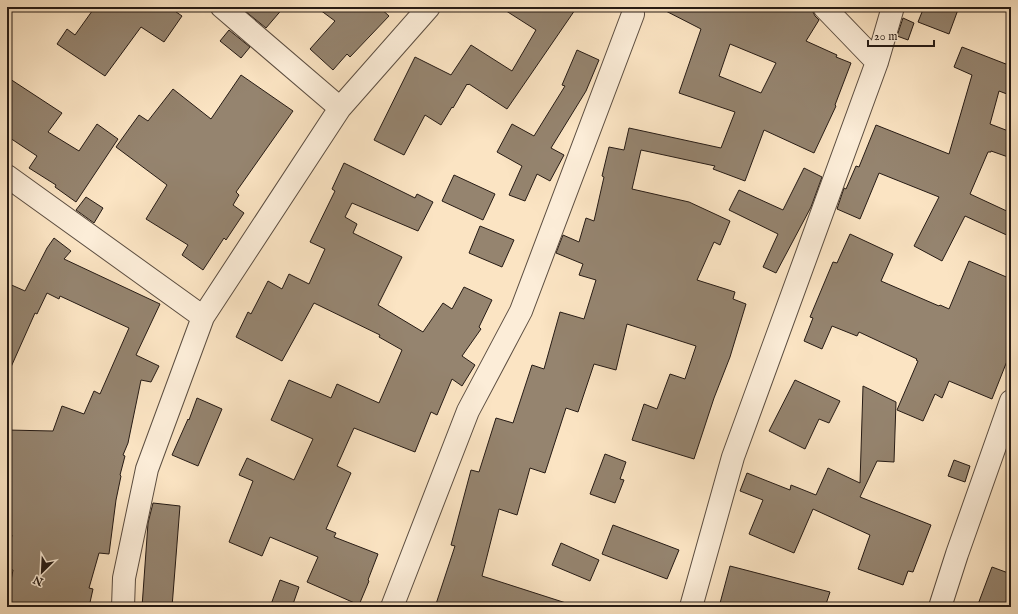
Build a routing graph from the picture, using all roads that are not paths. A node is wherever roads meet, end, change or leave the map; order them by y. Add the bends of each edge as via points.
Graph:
1 (222, 7) edge
2 (429, 7) edge
3 (824, 7) edge
4 (893, 7) edge
5 (633, 14) dead end
6 (877, 62) junction
7 (340, 108) junction
8 (7, 176) edge
9 (203, 317) junction
10 (1011, 401) edge
11 (123, 607) edge
12 (392, 607) edge
13 (691, 607) edge
14 (940, 607) edge

1 - 7 street
2 - 7 street
3 - 6 street
4 - 6 street
5 - 12 street via 521,311 468,411
6 - 13 street via 733,457
7 - 9 street
8 - 9 street
9 - 11 street via 147,469 124,578
10 - 14 street

